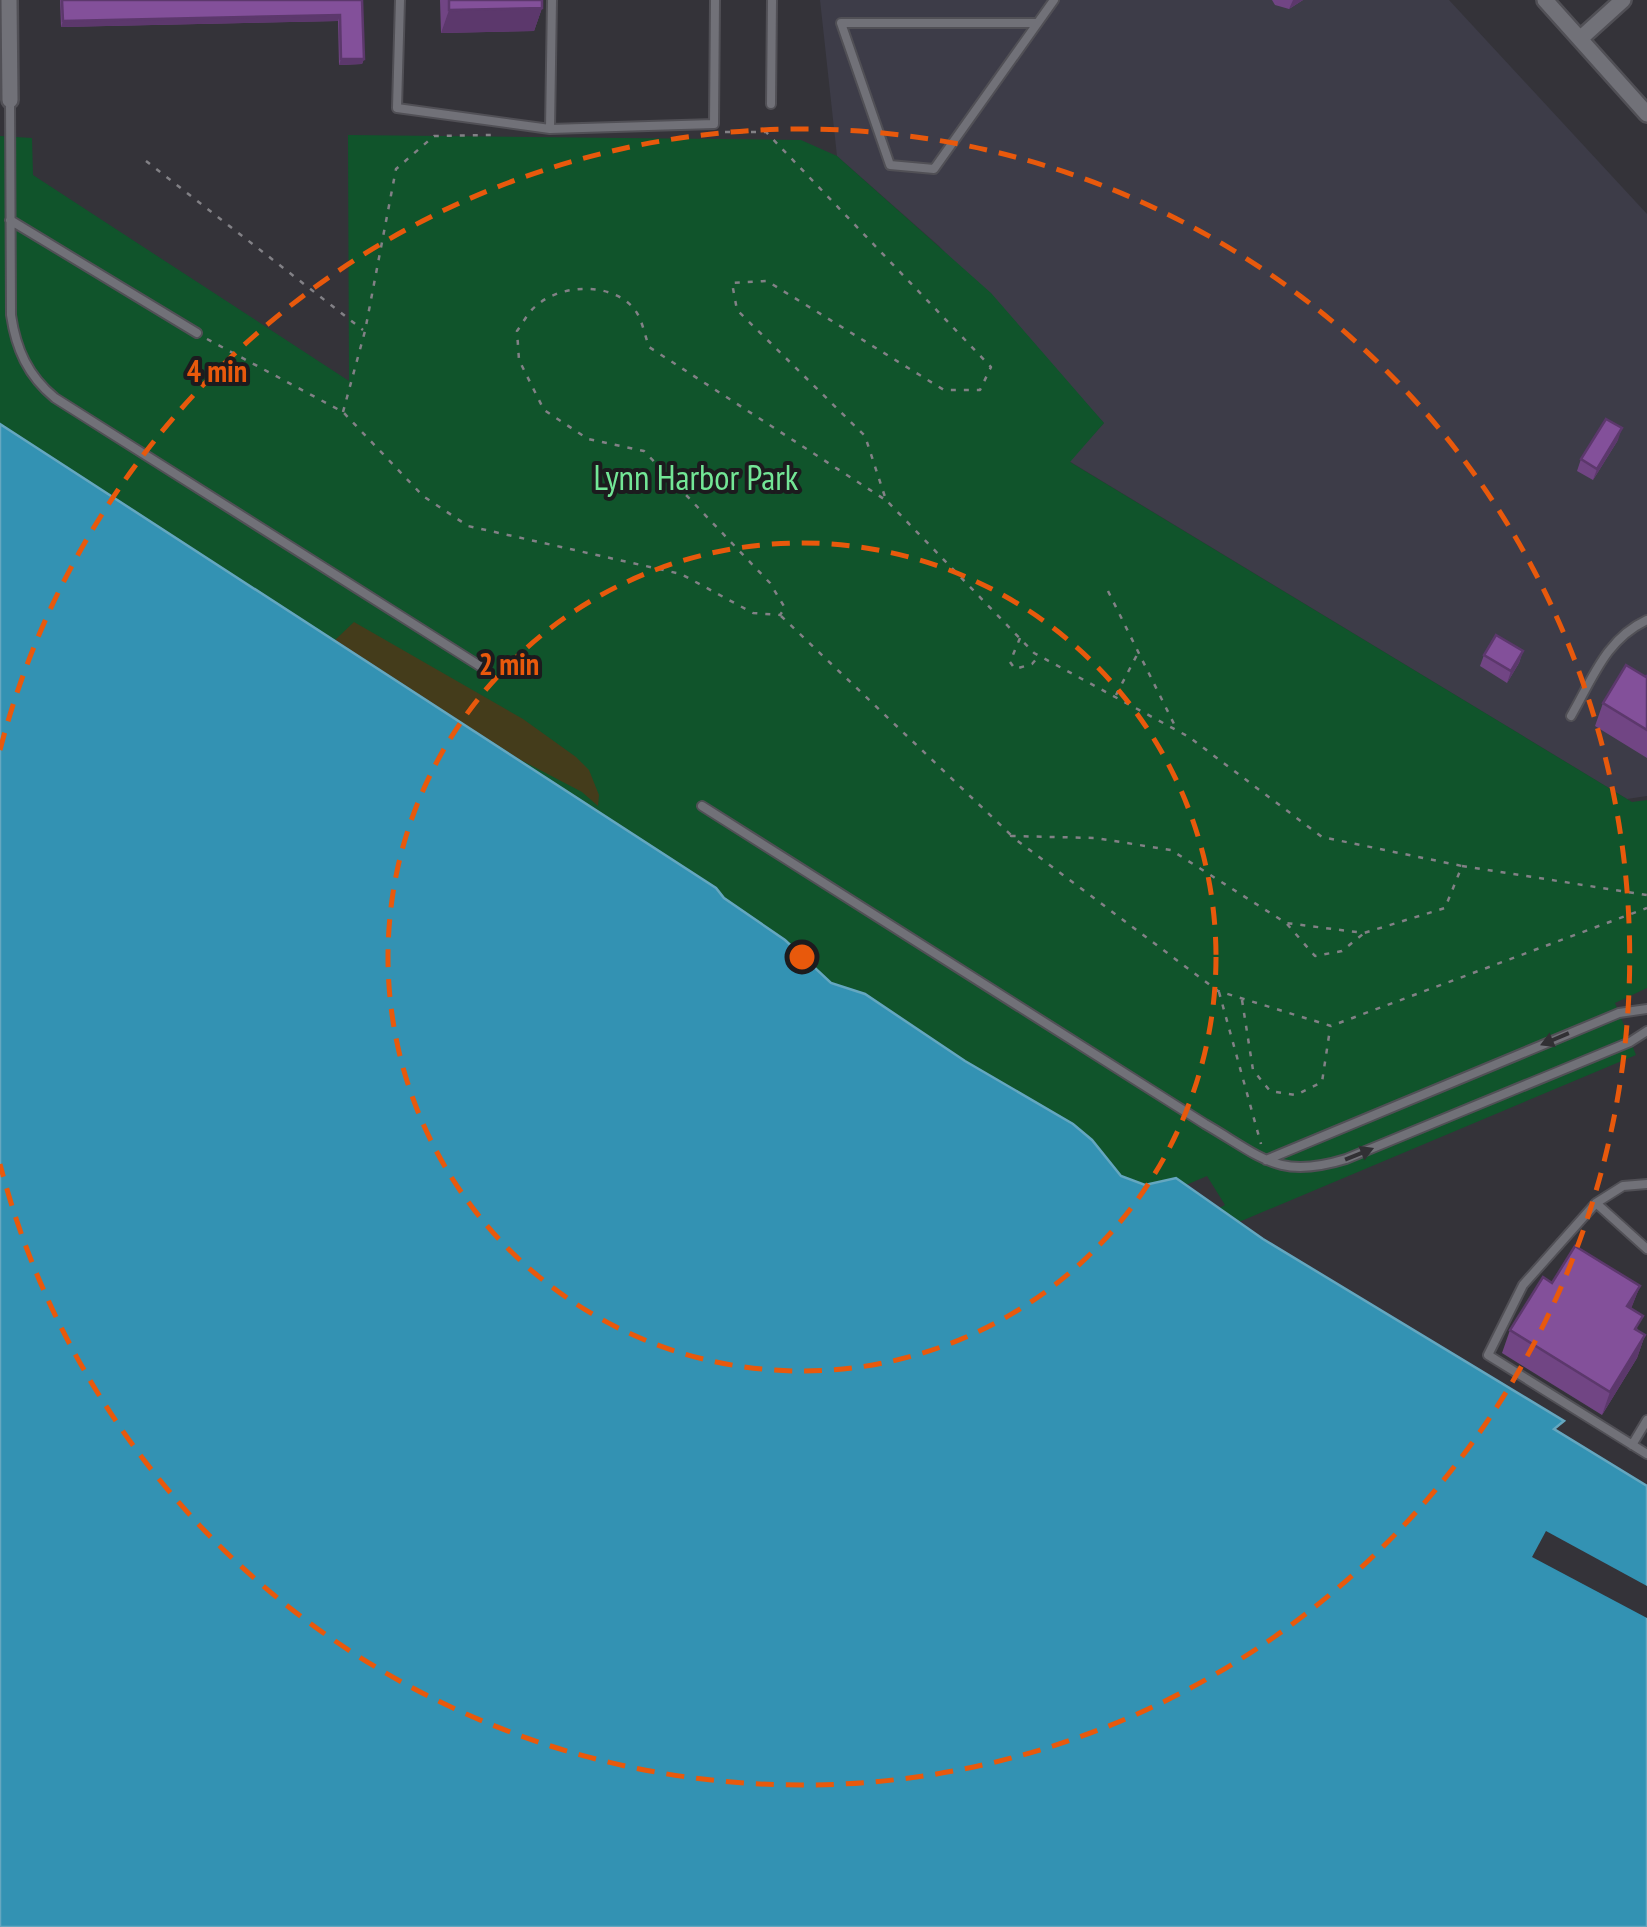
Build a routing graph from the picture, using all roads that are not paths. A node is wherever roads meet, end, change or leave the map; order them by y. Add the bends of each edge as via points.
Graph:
1 (9, 0) edge
2 (400, 0) edge
3 (552, 0) edge
4 (715, 0) edge
5 (772, 0) edge
6 (1054, 0) edge
7 (1545, 0) edge
8 (1624, 0) edge
9 (1038, 24) junction
10 (1581, 38) junction
11 (10, 100) joint
12 (771, 104) dead end
13 (1647, 114) edge
14 (550, 129) junction
15 (10, 220) junction
16 (197, 334) road end
17 (1647, 620) edge
18 (484, 668) dead end
19 (1571, 716) dead end
20 (702, 806) dead end
21 (1647, 1009) edge
22 (1647, 1031) edge
23 (1266, 1160) junction
24 (1647, 1184) edge
25 (1596, 1203) junction
26 (1647, 1249) edge
27 (1647, 1420) edge
28 (1632, 1445) junction
29 (1647, 1454) edge

1 - 11 street
2 - 14 lane via 397,108
3 - 14 lane
4 - 14 lane via 714,124
5 - 12 lane
6 - 9 lane
7 - 10 street
8 - 10 street
9 - 9 lane via 934,169 890,165 841,23
10 - 13 street
11 - 15 lane
15 - 16 lane
15 - 18 lane via 14,332 40,384
17 - 19 lane via 1615,640
20 - 23 lane
21 -> 23 lane via 1619,1013
23 -> 22 lane via 1294,1168 1346,1159
24 - 25 lane via 1623,1186
25 - 26 lane
25 - 28 lane via 1523,1284 1488,1355
27 - 28 lane
28 - 29 lane

